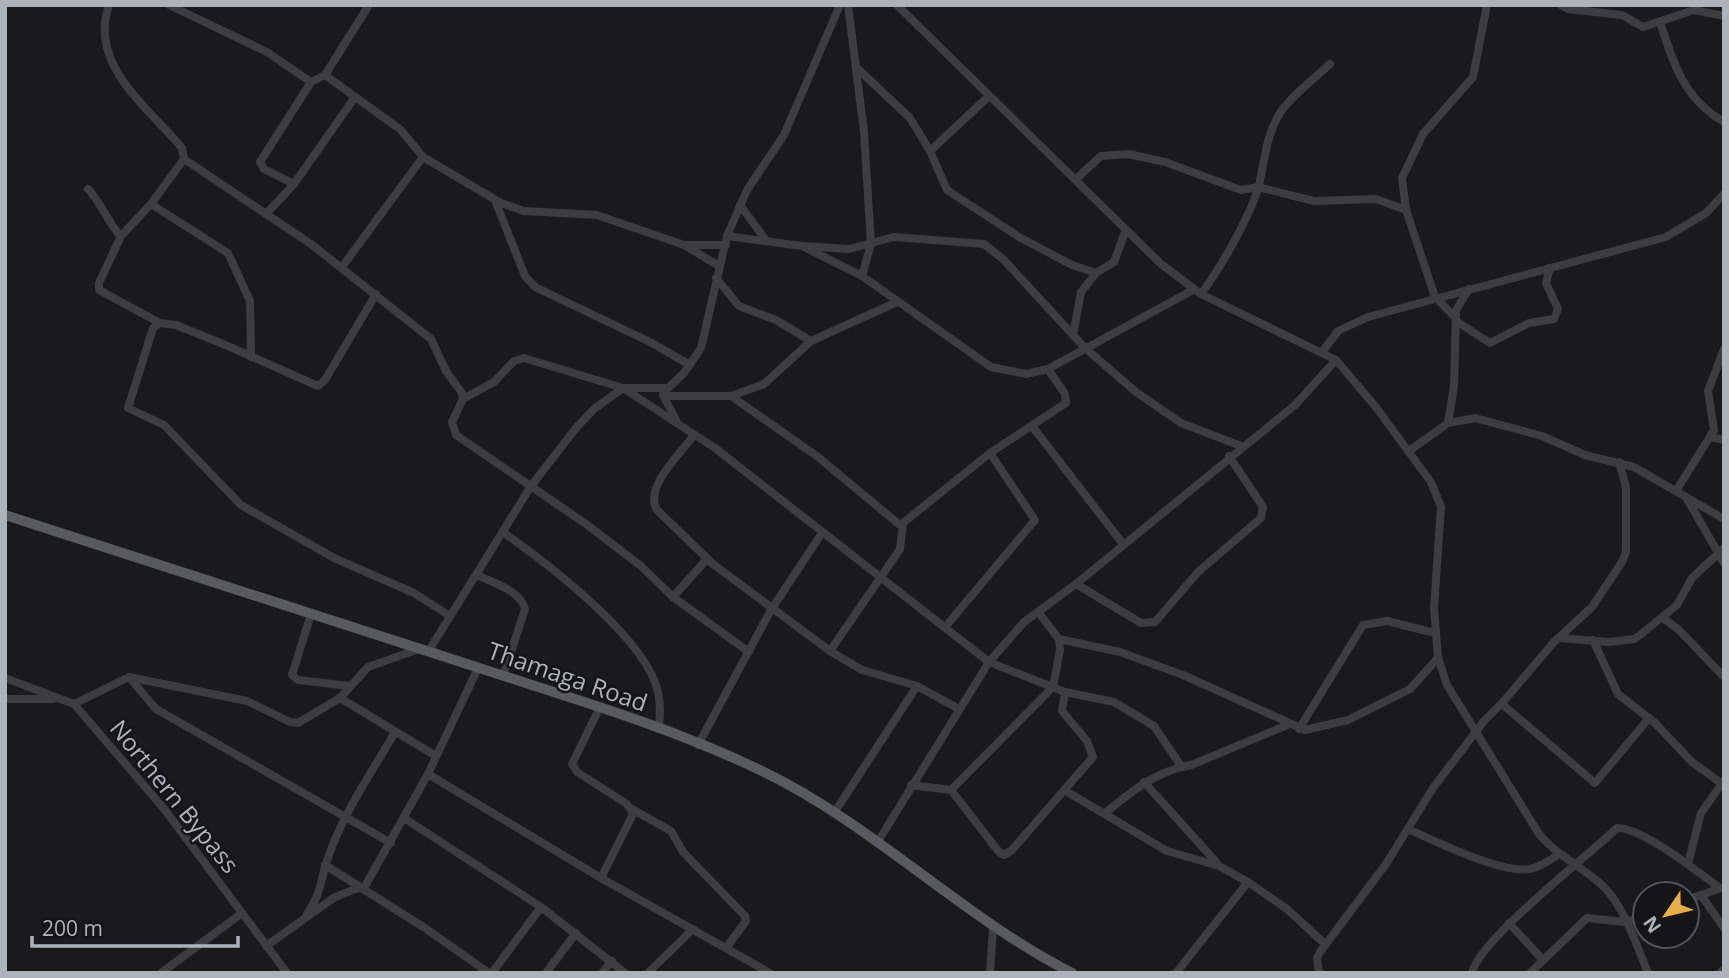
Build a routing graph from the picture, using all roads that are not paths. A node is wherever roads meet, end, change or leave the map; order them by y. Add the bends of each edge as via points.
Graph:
1 (109, 5) edge
2 (169, 5) edge
3 (369, 5) edge
4 (840, 5) edge
5 (848, 5) edge
6 (897, 5) edge
7 (1487, 5) edge
8 (1561, 5) edge
9 (1724, 16) edge
10 (1660, 22) junction
11 (1330, 64) dead end
12 (858, 69) junction
13 (324, 75) junction
14 (311, 82) junction
15 (989, 96) junction
16 (355, 97) junction
17 (1724, 122) edge
18 (930, 151) junction
19 (423, 157) junction
20 (184, 159) junction
21 (1076, 179) junction
22 (293, 184) junction
23 (1258, 187) junction
24 (88, 189) dead end
25 (1724, 194) edge
26 (495, 200) junction
27 (151, 204) junction
28 (740, 205) junction
29 (1406, 210) junction
30 (267, 214) junction
31 (1125, 232) junction
32 (121, 236) junction
33 (765, 239) junction
34 (726, 240) junction
35 (870, 244) junction
36 (684, 245) junction
37 (802, 246) junction
38 (719, 266) junction
39 (342, 267) junction
40 (1550, 268) junction
41 (1096, 273) junction
42 (862, 276) junction
43 (716, 278) junction
44 (1469, 289) junction
45 (1197, 292) junction
46 (376, 294) junction
47 (1435, 297) junction
48 (895, 303) junction
49 (1456, 319) junction
50 (160, 323) junction
51 (1073, 335) junction
52 (811, 341) junction
53 (1085, 348) junction
54 (1724, 349) edge
55 (1322, 352) junction
56 (251, 356) junction
57 (1336, 360) junction
58 (690, 365) junction
59 (1048, 369) junction
60 (623, 388) junction
61 (662, 393) junction
62 (731, 396) junction
63 (463, 399) junction
64 (678, 423) junction
65 (1448, 423) junction
66 (1032, 425) junction
67 (694, 435) junction
68 (1711, 437) junction
69 (1724, 440) edge
70 (1241, 446) junction
71 (1409, 451) junction
72 (990, 453) junction
73 (1229, 456) junction
74 (1619, 462) junction
75 (531, 486) junction
76 (1676, 491) junction
77 (1686, 497) junction
78 (5, 515) edge
79 (1724, 519) edge
80 (901, 526) junction
81 (503, 532) junction
82 (822, 533) junction
83 (1123, 544) junction
84 (1724, 548) edge
85 (1717, 555) junction
86 (707, 559) junction
87 (1724, 564) edge
88 (477, 575) junction
89 (880, 576) junction
90 (1076, 584) junction
91 (673, 597) junction
92 (771, 610) junction
93 (1038, 612) junction
94 (312, 614) junction
95 (450, 616) junction
96 (1663, 618) junction
97 (946, 626) junction
98 (1435, 633) junction
99 (1559, 638) junction
100 (1059, 639) junction
101 (1593, 640) junction
102 (424, 650) junction
103 (830, 651) junction
104 (749, 652) junction
105 (1438, 658) junction
106 (989, 662) junction
107 (478, 668) junction
108 (503, 676) junction
109 (130, 677) junction
110 (1724, 677) edge
111 (5, 678) edge
112 (349, 686) junction
113 (917, 686) junction
114 (1053, 687) junction
115 (1065, 692) junction
116 (340, 698) junction
117 (5, 699) edge
118 (59, 699) junction
119 (74, 704) junction
120 (1502, 704) junction
121 (600, 707) junction
122 (959, 709) junction
123 (1649, 718) junction
124 (1290, 724) junction
125 (659, 729) junction
126 (1299, 729) junction
127 (1475, 733) junction
128 (394, 734) junction
129 (698, 744) junction
130 (436, 756) junction
131 (1181, 766) junction
132 (428, 774) junction
133 (1144, 782) junction
134 (1723, 783) edge
135 (911, 785) junction
136 (951, 790) junction
137 (1064, 790) junction
138 (632, 809) junction
139 (834, 813) junction
140 (1105, 813) junction
141 (404, 818) junction
142 (347, 819) junction
143 (1410, 830) junction
144 (391, 843) junction
145 (877, 843) junction
146 (1559, 854) junction
147 (1688, 864) junction
148 (325, 865) junction
149 (1219, 866) junction
150 (1577, 866) junction
151 (601, 878) junction
152 (1248, 882) junction
153 (362, 888) junction
154 (1722, 888) edge
155 (1702, 895) joint
156 (541, 907) junction
157 (242, 913) junction
158 (307, 914) junction
159 (1631, 920) edge
160 (1625, 922) junction
161 (1509, 923) junction
162 (1724, 928) edge
163 (693, 929) junction
164 (993, 929) junction
165 (576, 933) junction
166 (1325, 944) junction
167 (266, 946) junction
168 (726, 948) junction
169 (1542, 958) junction
170 (612, 961) junction
171 (1054, 969) edge
172 (1724, 969) edge
173 (1474, 972) edge
174 (162, 973) edge
175 (286, 973) edge
176 (491, 973) edge
177 (545, 973) edge
178 (602, 973) edge
179 (625, 973) edge
180 (648, 973) edge
181 (769, 973) edge
182 (990, 973) edge
183 (1072, 973) edge
184 (1176, 973) edge
185 (1319, 973) edge
186 (1530, 973) edge
187 (1648, 973) edge
188 (1720, 973) edge

1 - 20 street via 102,23 115,70 182,148
2 - 14 street via 267,52
3 - 13 street
4 - 28 street via 785,135
5 - 12 street
6 - 15 street
7 - 29 street via 1473,76 1423,134 1404,170
8 - 10 street via 1622,15 1643,27
9 - 10 street via 1694,10
10 - 17 street via 1684,86 1706,111
11 - 23 street via 1281,112 1268,136
12 - 18 street via 910,118
12 - 35 street
13 - 14 street
13 - 16 street
14 - 22 street via 260,162 264,169
15 - 18 street
15 - 21 street
16 - 19 street via 401,130
16 - 22 street
18 - 41 street via 947,190 1019,237
19 - 26 street
19 - 39 street
20 - 27 street
20 - 30 street
21 - 23 street via 1101,156 1128,154 1241,190
21 - 31 street
22 - 30 street
23 - 29 street via 1314,201 1376,199
23 - 45 street via 1223,263
24 - 32 street
25 - 40 street via 1679,232
26 - 36 street via 524,211 597,215
26 - 58 street via 525,276 535,287
27 - 32 street
27 - 56 street via 228,253 250,301
28 - 33 street
28 - 34 street
29 - 47 street
30 - 39 street
31 - 41 street via 1114,262
31 - 45 street
32 - 50 street via 99,290
33 - 34 street
33 - 37 street
34 - 36 street
34 - 38 street
35 - 37 street via 849,249
35 - 42 street
35 - 51 street via 894,237 984,244
36 - 38 street
37 - 42 street
38 - 43 street
39 - 46 street
40 - 44 street
40 - 49 street via 1546,283 1558,309 1554,319 1529,323 1490,343
41 - 51 street via 1078,299
42 - 48 street
43 - 52 street via 739,306 776,320
43 - 58 street via 701,348
44 - 47 street
44 - 49 street via 1458,304
45 - 53 street
45 - 55 street
46 - 56 street via 326,380 318,386
46 - 63 street via 431,339
47 - 49 street
47 - 55 street via 1351,323 1334,335
48 - 52 street
48 - 59 street via 991,368 1026,374
49 - 65 street
50 - 56 street via 176,325
50 - 95 street via 153,328 128,408 164,425 241,505
51 - 53 street
52 - 62 street via 764,384
53 - 59 street
53 - 70 street via 1181,423
54 - 68 street via 1708,391 1714,424
55 - 57 street
57 - 70 street via 1299,401
57 - 71 street
58 - 61 street
59 - 66 street via 1066,403
60 - 61 street
60 - 63 street via 524,358
60 - 64 street
60 - 75 street via 576,428
61 - 62 street
61 - 64 street
62 - 80 street via 818,457
63 - 75 street via 452,422 456,435
64 - 67 street
65 - 71 street
65 - 74 street via 1475,418 1542,436 1584,455
66 - 72 street
66 - 83 street
67 - 82 street
67 - 86 street via 653,498 657,510
68 - 69 street
68 - 76 street
70 - 73 street
71 - 98 street via 1436,490 1441,507
72 - 80 street
72 - 97 street via 1035,520
73 - 83 street
73 - 90 street via 1263,508 1261,518 1198,572 1155,622 1142,623
74 - 76 street
74 - 99 street via 1626,487 1625,558 1592,607
75 - 81 street
75 - 91 street via 641,566
76 - 77 street
77 - 79 street
77 - 85 street
78 - 94 main road, Thamaga Road
80 - 89 street via 903,544
81 - 88 street
81 - 125 street via 576,587 635,650 658,689
82 - 89 street
82 - 92 street
83 - 90 street
84 - 85 street
85 - 87 street
85 - 96 street via 1692,578 1681,600
86 - 91 street
86 - 92 street
88 - 95 street
88 - 108 street via 515,594 524,604
89 - 97 street
89 - 103 street
90 - 93 street
91 - 104 street
92 - 103 street
92 - 104 street
93 - 100 street
93 - 106 street
94 - 102 main road, Thamaga Road
94 - 112 street via 292,675 298,680
95 - 102 street
96 - 101 street via 1635,639
96 - 110 street
97 - 106 street
98 - 105 street
98 - 126 street via 1387,621 1363,625
99 - 101 street
99 - 120 street
100 - 114 street
100 - 124 street via 1120,652 1183,675
101 - 123 street via 1614,690
102 - 107 main road, Thamaga Road
102 - 112 street via 368,667
103 - 113 street via 862,670
104 - 129 street
105 - 126 street via 1414,686 1380,705 1329,727
105 - 127 street via 1447,685
106 - 114 street
106 - 122 street
107 - 108 main road, Thamaga Road
107 - 130 street
108 - 121 main road, Thamaga Road
109 - 116 street via 247,701 290,722 306,720
109 - 119 street
109 - 142 street via 156,709
111 - 118 street
112 - 116 street
113 - 122 street
113 - 139 street
114 - 115 street
114 - 136 street
115 - 131 street via 1110,701 1150,723
115 - 137 street via 1062,711 1093,755
116 - 128 street
117 - 118 street
118 - 119 street
119 - 157 street, Northern Bypass via 151,793
120 - 123 street via 1595,783
120 - 127 street
121 - 125 main road, Thamaga Road
121 - 138 street via 572,764
122 - 135 street
123 - 134 street via 1692,762
124 - 126 street
124 - 131 street
125 - 129 main road, Thamaga Road
127 - 143 street via 1433,788
127 - 146 street via 1532,824
128 - 130 street
128 - 142 street
129 - 139 main road, Thamaga Road via 761,771
130 - 132 street
131 - 133 street
132 - 141 street
132 - 151 street
133 - 140 street
133 - 149 street
134 - 147 street via 1701,813
135 - 136 street
135 - 145 street
136 - 137 street via 1004,855
137 - 140 street
138 - 151 street via 632,818
138 - 168 street via 671,831 683,852 745,916
139 - 145 main road, Thamaga Road
140 - 149 street via 1167,851
141 - 144 street
141 - 156 street
142 - 144 street
142 - 148 street
143 - 146 street via 1456,851 1519,870 1539,866
143 - 166 street
144 - 153 street
145 - 164 main road, Thamaga Road
146 - 150 street
147 - 150 street via 1621,828
147 - 154 street
148 - 153 street
148 - 158 street via 321,893
149 - 152 street
150 - 160 street via 1611,895
150 - 161 street
151 - 163 street
152 - 166 street
152 - 184 street
153 - 158 street
153 - 176 street
154 - 155 street
155 - 162 street
156 - 165 street
156 - 176 street
157 - 167 street, Northern Bypass
157 - 174 street
158 - 167 street
159 - 160 street
160 - 169 street via 1587,918
160 - 187 street
161 - 169 street
161 - 173 street
163 - 168 street
163 - 180 street
164 - 171 main road, Thamaga Road
164 - 182 street
165 - 170 street
165 - 177 street
166 - 185 street via 1317,958
167 - 175 street, Northern Bypass
168 - 181 street
169 - 186 street
170 - 178 street
170 - 179 street
171 - 183 main road, Thamaga Road
172 - 188 street

